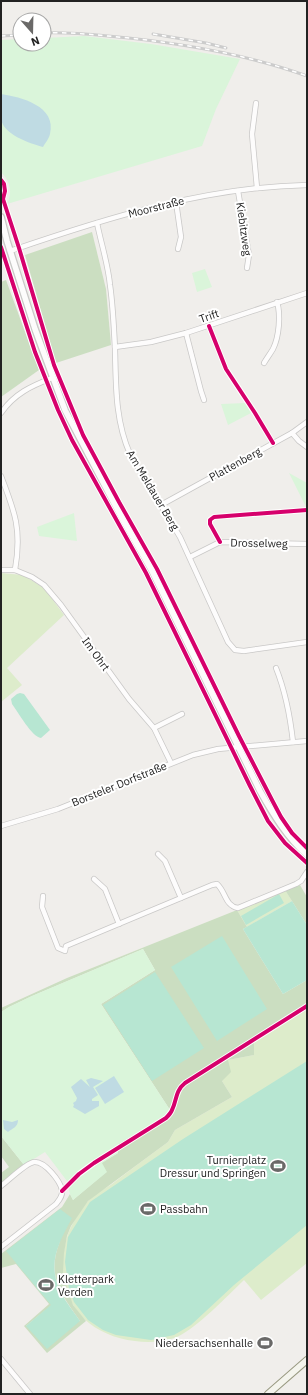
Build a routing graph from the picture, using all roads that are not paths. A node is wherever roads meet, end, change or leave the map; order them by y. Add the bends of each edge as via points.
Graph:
1 (256, 103) dead end
2 (307, 185) edge
3 (257, 188) junction
4 (238, 191) junction
5 (176, 202) junction
6 (1, 217) edge
7 (97, 223) junction
8 (1, 228) edge
9 (7, 240) junction
10 (178, 249) dead end
11 (10, 251) junction
12 (247, 268) dead end
13 (307, 293) edge
14 (277, 302) junction
15 (186, 333) junction
16 (115, 347) junction
17 (264, 363) dead end
18 (52, 378) junction
19 (204, 400) dead end
20 (1, 413) edge
21 (307, 422) edge
22 (292, 433) junction
23 (307, 447) edge
24 (1, 476) edge
25 (161, 505) junction
26 (307, 544) edge
27 (190, 557) junction
28 (1, 570) edge
29 (14, 570) junction
30 (307, 642) edge
31 (276, 668) dead end
32 (182, 714) dead end
33 (154, 728) junction
34 (307, 740) edge
35 (293, 742) junction
36 (239, 748) junction
37 (172, 763) junction
38 (1, 826) edge
39 (158, 854) dead end
40 (307, 855) edge
41 (307, 872) edge
42 (94, 879) dead end
43 (43, 896) dead end
44 (181, 898) junction
45 (119, 924) junction
46 (1, 1186) edge
47 (1, 1247) edge
48 (1, 1358) edge
49 (307, 1360) edge
50 (30, 1394) edge
51 (268, 1394) edge

1 - 3 street via 252,134
2 - 3 street, Moorstraße
3 - 4 street, Moorstraße
4 - 5 street, Moorstraße
4 - 12 street, Kiebitzweg via 249,255
5 - 7 street, Moorstraße
5 - 10 street via 181,237
6 - 9 street
7 - 11 street, Moorstraße
7 - 16 street, Am Meldauer Berg via 110,284
8 - 9 street
9 - 11 street
11 - 18 street
13 - 14 street, Trift
14 - 15 street, Trift
14 - 17 street via 280,316 274,348
15 - 16 street, Trift via 151,342
15 - 19 street
16 - 25 street, Am Meldauer Berg via 116,399 125,442
18 - 20 street via 18,394
18 - 36 street via 73,427 152,571
21 - 22 street, Plattenberg
22 - 23 street
22 - 25 street, Plattenberg
24 - 29 street via 18,530
25 - 27 street, Am Meldauer Berg
26 - 27 street, Drosselweg via 220,542
27 - 30 street, Am Meldauer Berg via 228,642 235,650
28 - 29 street, Im Ohrt
29 - 33 street, Im Ohrt via 44,585 129,700
31 - 35 street via 288,702
32 - 33 street
33 - 37 street, Im Ohrt
34 - 35 street, Borsteler Dorfstraße
35 - 36 street, Borsteler Dorfstraße
36 - 37 street, Borsteler Dorfstraße via 205,752
36 - 40 street via 276,819
37 - 38 street, Borsteler Dorfstraße via 58,808
39 - 44 street via 165,862
41 - 44 street via 296,884 238,908 228,903 217,884
42 - 45 street via 105,889
43 - 45 street via 42,907 58,948 65,951 66,946
44 - 45 street
46 - 47 street via 28,1165 38,1162 50,1170 62,1191 61,1198 56,1204
48 - 50 street
49 - 51 main road

